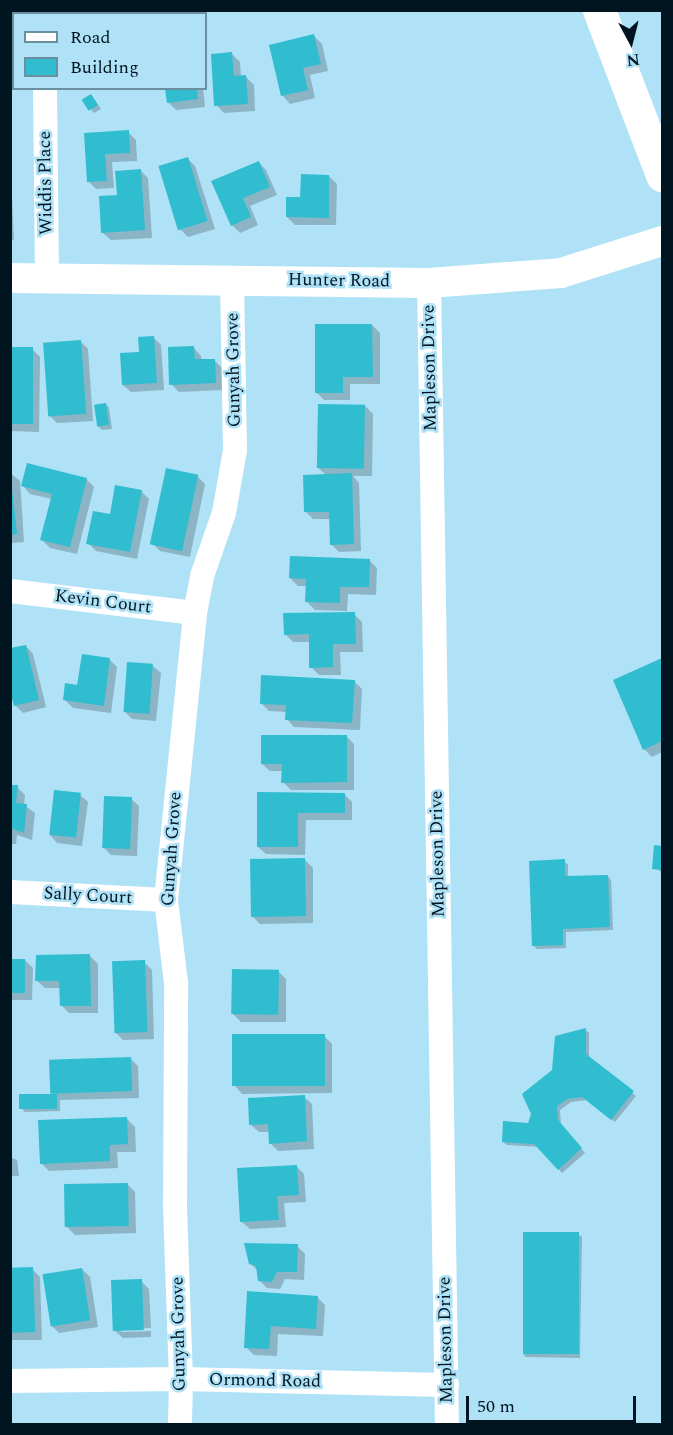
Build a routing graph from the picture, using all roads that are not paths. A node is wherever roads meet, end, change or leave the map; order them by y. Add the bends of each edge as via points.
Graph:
1 (599, 10) edge
2 (45, 90) edge
3 (663, 175) edge
4 (663, 241) edge
5 (10, 278) edge
6 (47, 278) junction
7 (232, 279) junction
8 (429, 283) junction
9 (10, 591) edge
10 (195, 613) junction
11 (10, 892) edge
12 (166, 900) junction
13 (182, 1379) junction
14 (10, 1381) edge
15 (447, 1385) junction
16 (180, 1425) edge
17 (447, 1425) edge

1 - 3 main road
2 - 6 street, Widdis Place
4 - 8 street, Hunter Road via 561,273
5 - 6 street, Hunter Road
6 - 7 street, Hunter Road
7 - 8 street, Hunter Road
7 - 10 street, Gunyah Grove via 235,450 224,513 202,576
8 - 15 street, Mapleson Drive
9 - 10 street, Kevin Court
10 - 12 street, Gunyah Grove
11 - 12 street, Sally Court
12 - 13 street, Gunyah Grove via 176,983 175,1208
13 - 14 street, Ormond Road
13 - 15 street, Ormond Road
13 - 16 street, Gunyah Grove
15 - 17 street, Mapleson Drive

